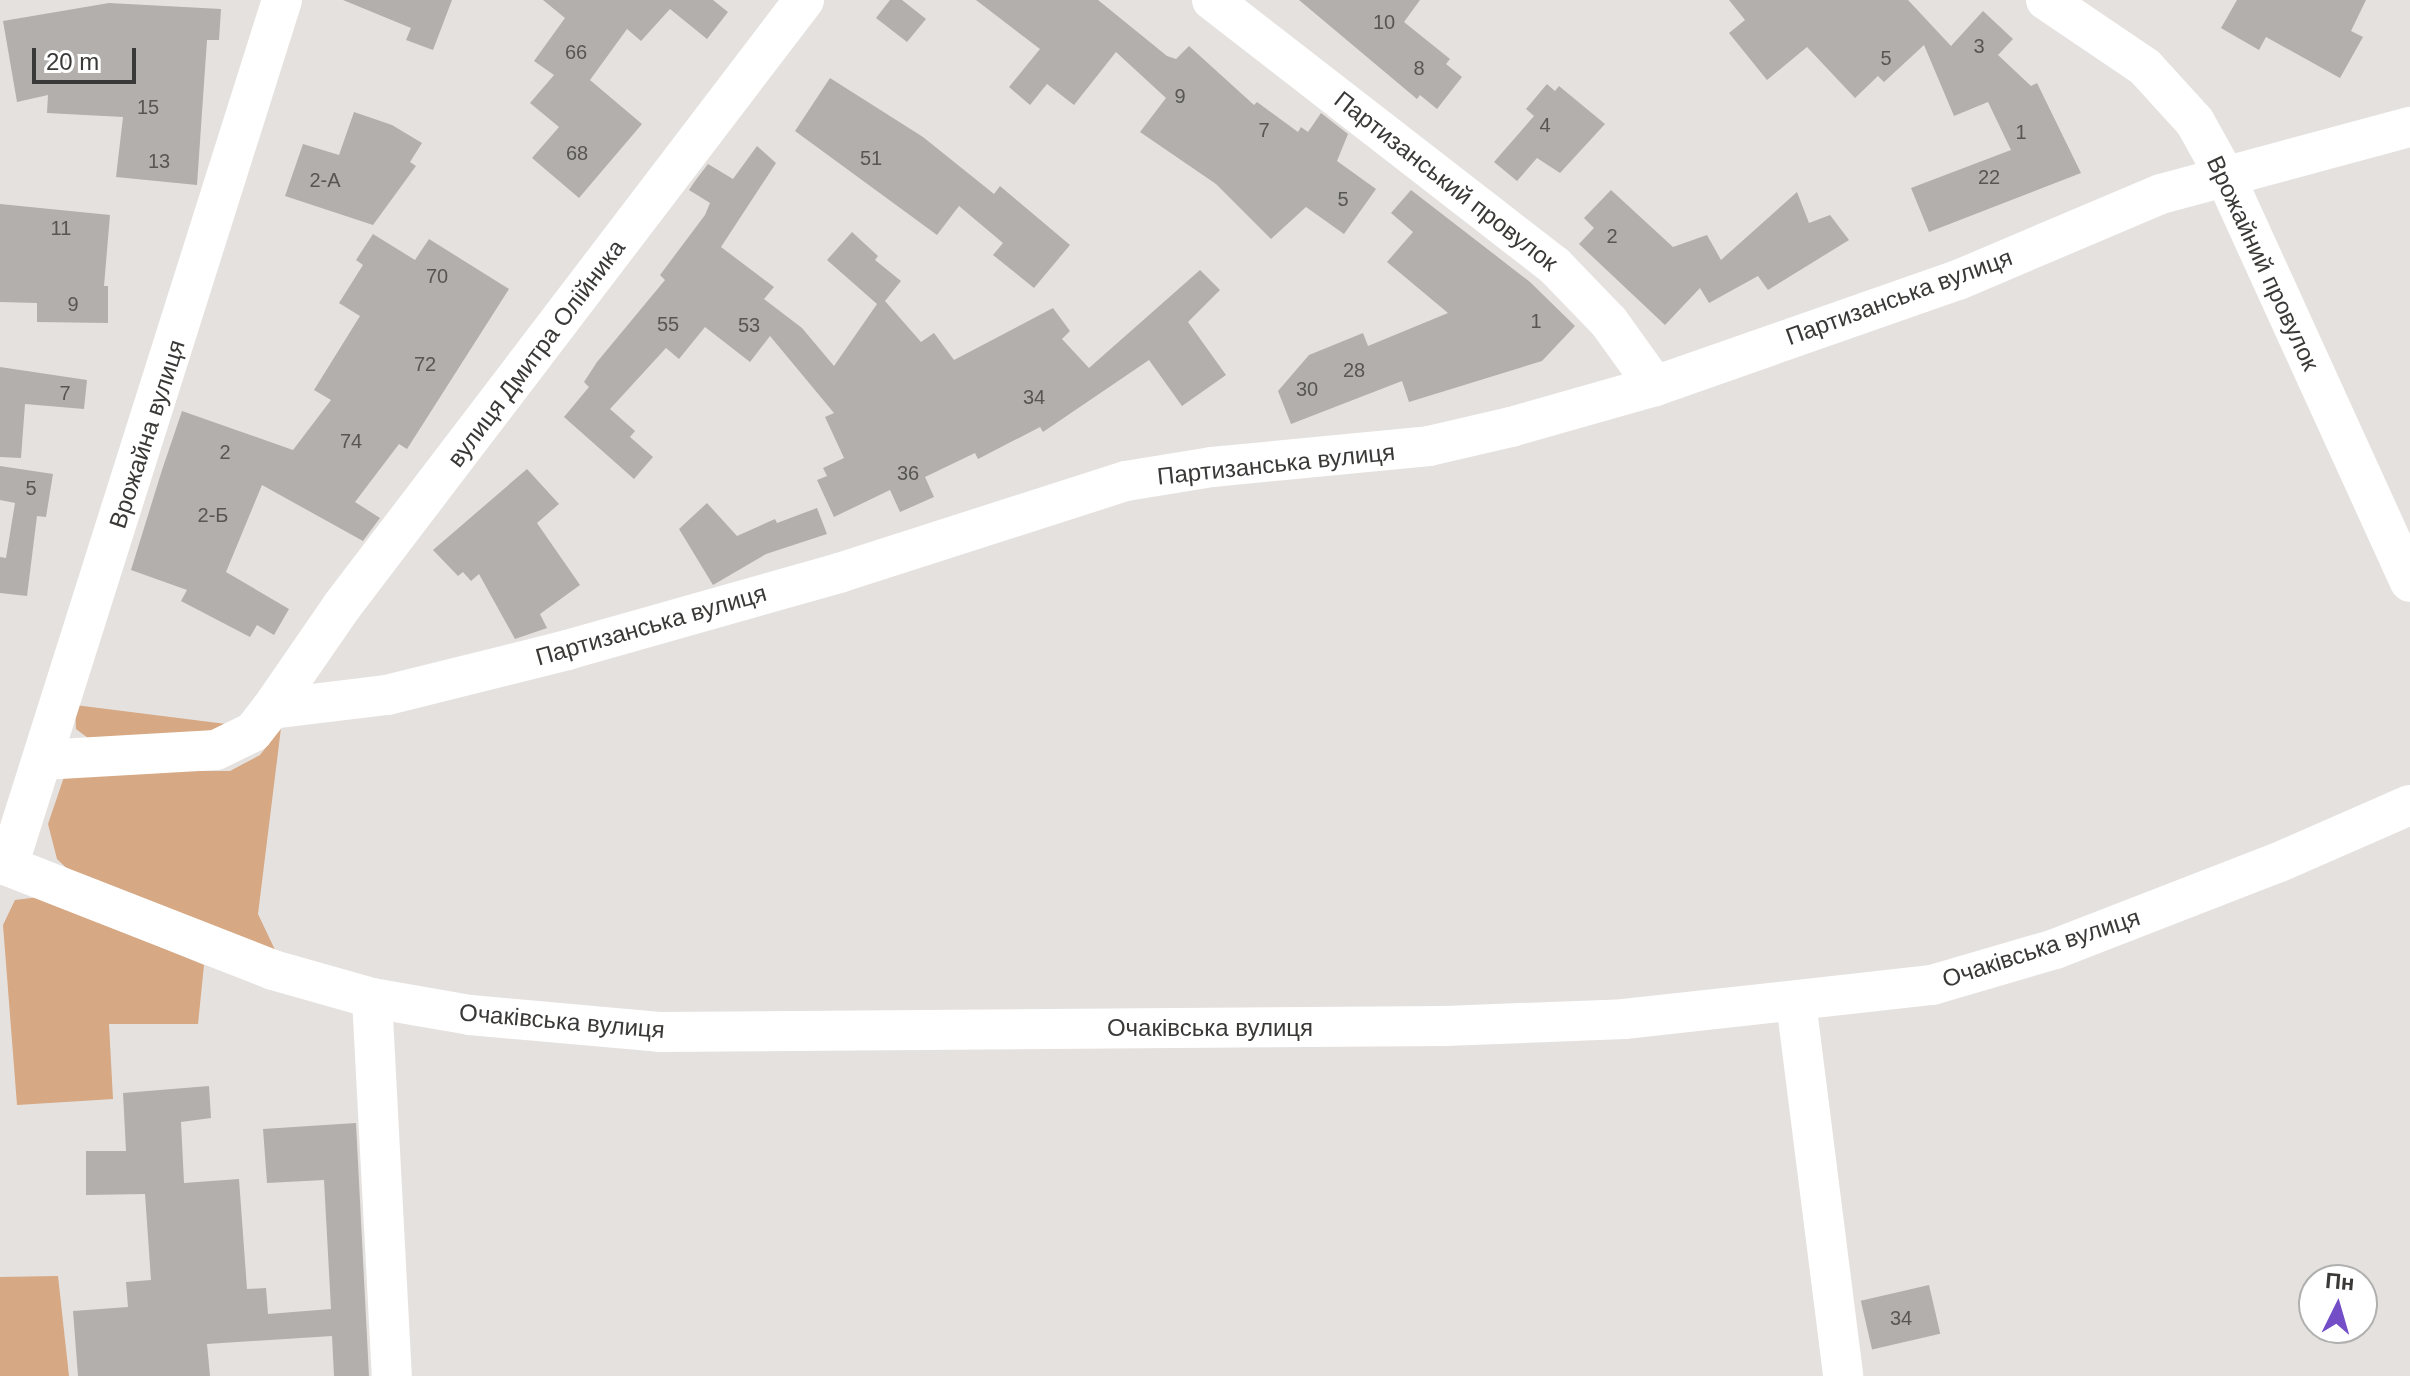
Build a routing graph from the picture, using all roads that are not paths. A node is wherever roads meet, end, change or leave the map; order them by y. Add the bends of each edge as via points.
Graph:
1 (282, 0) edge
2 (804, 0) edge
3 (1212, 0) edge
4 (2046, 0) edge
5 (2410, 127) edge
6 (2224, 174) junction
7 (1655, 386) junction
8 (2410, 582) edge
9 (271, 709) junction
10 (42, 760) junction
11 (2410, 805) edge
12 (4, 864) edge
13 (372, 998) junction
14 (1796, 1002) junction
15 (392, 1376) edge
16 (1843, 1376) edge

1 - 10 street, Врожайна вулиця
2 - 9 street, вулиця Дмитра Олійника via 342,606
3 - 7 street, Партизанський провулок via 1554,265 1609,322
4 - 6 street, Врожайний провулок via 2119,47 2174,94
5 - 6 street, Партизанська вулиця
6 - 7 street, Партизанська вулиця via 2161,194 1958,280
6 - 8 street, Врожайний провулок
7 - 9 street, Партизанська вулиця via 1429,446 1212,467 1126,481 839,573 567,650 387,695
9 - 10 street via 253,732 216,750
10 - 12 street, Врожайна вулиця
11 - 14 street, Очаківська вулиця via 2055,949 1932,985
12 - 13 street, Очаківська вулиця via 273,970
13 - 14 street, Очаківська вулиця via 470,1015 659,1032 1445,1026 1624,1019
13 - 15 street
14 - 16 street

